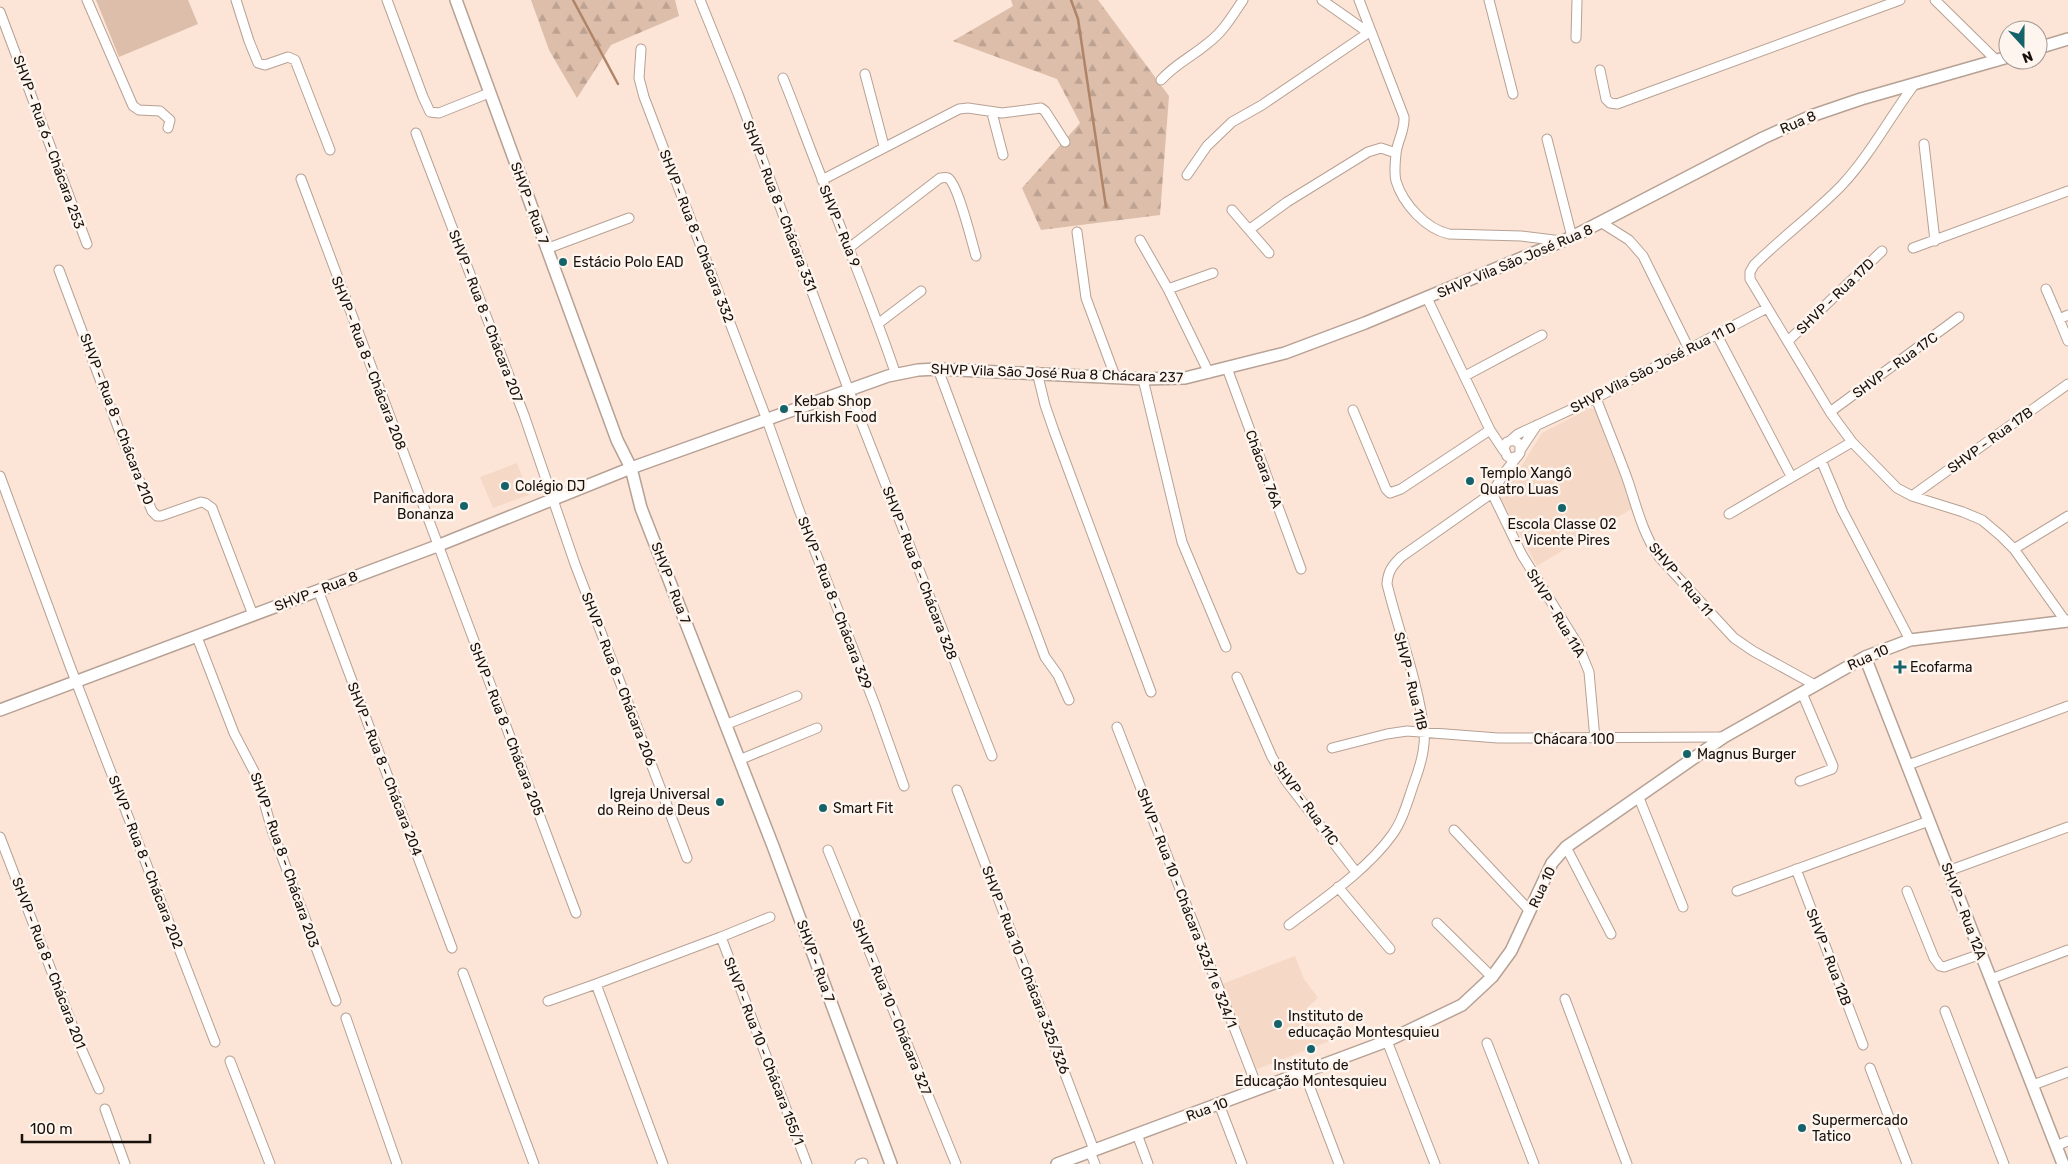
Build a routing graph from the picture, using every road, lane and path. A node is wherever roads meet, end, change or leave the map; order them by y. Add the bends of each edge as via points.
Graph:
1 (88, 0) edge
2 (236, 0) edge
3 (387, 0) edge
4 (456, 0) edge
5 (700, 0) edge
6 (1244, 0) edge
7 (1322, 0) edge
8 (1359, 0) edge
9 (1488, 0) edge
10 (1576, 0) edge
11 (1900, 0) edge
12 (1936, 0) edge
13 (0, 12) edge
14 (1370, 32) junction
15 (1576, 38) dead end
16 (2068, 39) edge
17 (2048, 45) edge
18 (641, 49) dead end
19 (1998, 55) edge
20 (1998, 60) edge
21 (1600, 70) dead end
22 (865, 74) dead end
23 (783, 78) dead end
24 (1161, 80) dead end
25 (1914, 84) junction
26 (489, 93) junction
27 (1513, 94) dead end
28 (992, 112) junction
29 (168, 128) dead end
30 (416, 133) dead end
31 (1546, 139) dead end
32 (1065, 142) dead end
33 (1924, 144) dead end
34 (884, 146) junction
35 (330, 150) dead end
36 (1396, 153) junction
37 (1003, 155) dead end
38 (1187, 174) dead end
39 (300, 180) dead end
40 (822, 180) junction
41 (2068, 191) edge
42 (1232, 210) dead end
43 (629, 218) dead end
44 (1602, 223) junction
45 (1250, 229) junction
46 (1077, 232) dead end
47 (1568, 239) junction
48 (1140, 240) dead end
49 (1935, 241) junction
50 (87, 244) dead end
51 (546, 248) junction
52 (849, 248) junction
53 (1913, 248) dead end
54 (1882, 251) dead end
55 (1269, 253) dead end
56 (976, 256) dead end
57 (59, 270) dead end
58 (1213, 273) dead end
59 (1168, 289) junction
60 (2046, 289) dead end
61 (921, 291) dead end
62 (1427, 298) junction
63 (1767, 308) junction
64 (2068, 315) edge
65 (1960, 318) dead end
66 (2059, 319) junction
67 (879, 323) junction
68 (1542, 335) dead end
69 (1717, 335) junction
70 (1788, 341) junction
71 (2068, 341) edge
72 (1689, 349) junction
73 (1227, 368) junction
74 (938, 369) junction
75 (1037, 372) junction
76 (1209, 373) junction
77 (896, 375) junction
78 (1115, 376) junction
79 (1466, 376) junction
80 (1144, 379) junction
81 (2068, 384) edge
82 (849, 390) junction
83 (1596, 398) junction
84 (1353, 410) dead end
85 (1830, 412) junction
86 (767, 420) junction
87 (1538, 425) junction
88 (1492, 432) junction
89 (1852, 442) junction
90 (1506, 447) junction
91 (1519, 453) junction
92 (1821, 460) junction
93 (631, 468) junction
94 (1505, 472) junction
95 (0, 476) edge
96 (1791, 476) junction
97 (1492, 493) junction
98 (1912, 496) junction
99 (553, 500) junction
100 (1729, 514) dead end
101 (2068, 516) edge
102 (437, 546) junction
103 (2014, 549) junction
104 (1301, 569) dead end
105 (318, 590) junction
106 (253, 615) junction
107 (2067, 622) edge
108 (197, 637) junction
109 (1910, 640) junction
110 (1226, 647) dead end
111 (1865, 657) junction
112 (1237, 677) dead end
113 (77, 681) junction
114 (1815, 685) junction
115 (1152, 692) dead end
116 (1802, 694) junction
117 (797, 696) dead end
118 (1069, 700) dead end
119 (2068, 706) edge
120 (0, 710) edge
121 (726, 725) junction
122 (1117, 727) dead end
123 (818, 728) dead end
124 (1424, 732) junction
125 (1724, 737) junction
126 (1595, 739) junction
127 (1332, 748) dead end
128 (992, 756) dead end
129 (739, 760) junction
130 (1908, 765) junction
131 (1800, 781) dead end
132 (904, 786) dead end
133 (957, 790) dead end
134 (1639, 798) junction
135 (1929, 821) junction
136 (2068, 828) edge
137 (1454, 830) dead end
138 (0, 837) edge
139 (1566, 847) junction
140 (828, 850) dead end
141 (687, 858) dead end
142 (1796, 869) junction
143 (1948, 871) junction
144 (1356, 872) junction
145 (1338, 887) junction
146 (1737, 891) dead end
147 (1907, 891) dead end
148 (1683, 907) dead end
149 (1530, 911) junction
150 (576, 913) dead end
151 (770, 917) dead end
152 (1436, 923) dead end
153 (1289, 925) dead end
154 (1611, 934) dead end
155 (721, 938) junction
156 (452, 948) dead end
157 (1390, 949) dead end
158 (2068, 950) edge
159 (1981, 954) junction
160 (463, 973) dead end
161 (1492, 977) junction
162 (1991, 979) junction
163 (596, 984) junction
164 (1564, 999) dead end
165 (336, 1001) dead end
166 (548, 1001) dead end
167 (1945, 1011) dead end
168 (346, 1018) dead end
169 (1387, 1041) junction
170 (215, 1042) dead end
171 (1487, 1043) dead end
172 (1862, 1045) dead end
173 (230, 1061) dead end
174 (1870, 1068) dead end
175 (1304, 1072) junction
176 (2068, 1072) edge
177 (2033, 1085) junction
178 (99, 1089) dead end
179 (1258, 1089) junction
180 (1219, 1104) junction
181 (105, 1109) dead end
182 (1137, 1134) junction
183 (2068, 1141) edge
184 (2056, 1146) junction
185 (1092, 1151) junction
186 (126, 1164) edge
187 (270, 1164) edge
188 (397, 1164) edge
189 (534, 1164) edge
190 (663, 1164) edge
191 (807, 1164) edge
192 (891, 1164) edge
193 (956, 1164) edge
194 (1057, 1164) edge
195 (1095, 1164) edge
196 (1148, 1164) edge
197 (1242, 1164) edge
198 (1339, 1164) edge
199 (1435, 1164) edge
200 (1534, 1164) edge
201 (1627, 1164) edge
202 (1907, 1164) edge
203 (2004, 1164) edge
204 (2063, 1164) edge

1 - 29 street via 133,106 139,110 160,110 170,120
2 - 35 street via 258,63 265,65 288,57 295,60
3 - 26 street via 430,112 439,112
4 - 26 street, SHVP - Rua 7
5 - 82 street, SHVP - Rua 8 - Chácara 331
6 - 24 street via 1209,43 1168,71
7 - 14 street
8 - 14 street
9 - 27 street
10 - 15 street
11 - 21 street via 1617,104 1606,99
12 - 19 street
13 - 50 street, SHVP - Rua 6 - Chácara 253
14 - 36 street via 1404,117
14 - 38 street via 1232,122 1207,146
16 - 17 street
18 - 86 street, SHVP - Rua 8 - Chácara 332 via 640,87
20 - 25 street, Rua 8
22 - 34 street
23 - 40 street, SHVP - Rua 9
25 - 44 street, Rua 8 via 1861,99 1788,126
25 - 63 street via 1843,183 1752,267 1750,278
26 - 51 street, SHVP - Rua 7
28 - 32 street via 1041,108
28 - 34 street via 959,109
28 - 37 street
30 - 99 street, SHVP - Rua 8 - Chácara 207 via 524,415
31 - 47 street
33 - 49 street
34 - 40 street
36 - 45 street via 1382,148 1368,152
36 - 47 street via 1395,172 1402,193 1427,224 1439,232
39 - 102 street, SHVP - Rua 8 - Chácara 208
40 - 52 street, SHVP - Rua 9
41 - 49 street
42 - 45 street
43 - 51 street
44 - 47 street, SHVP Vila São José Rua 8
44 - 72 street via 1629,240 1644,256
45 - 55 street
46 - 78 street via 1086,298
47 - 62 street, SHVP Vila São José Rua 8
48 - 59 street
49 - 53 street
51 - 93 street, SHVP - Rua 7 via 617,440
52 - 56 street via 916,195 945,177 958,196
52 - 67 street, SHVP - Rua 9
54 - 70 street, SHVP - Rua 17D
57 - 106 street, SHVP - Rua 8 - Chácara 210 via 152,511 160,516 201,502 212,508
58 - 59 street
59 - 76 street
60 - 66 street
61 - 67 street
62 - 73 street, SHVP Vila São José Rua 8 Chácara 237 via 1285,353
62 - 79 street
63 - 69 street, SHVP Vila São José Rua 11 D
63 - 70 street
64 - 66 street
65 - 85 street, SHVP - Rua 17C
66 - 71 street
67 - 77 street, SHVP - Rua 9
68 - 79 street
69 - 72 street, SHVP Vila São José Rua 11 D
69 - 96 street
70 - 85 street
72 - 83 street, SHVP Vila São José Rua 11 D
73 - 76 street, SHVP Vila São José Rua 8 Chácara 237
73 - 104 street, Chácara 76A
74 - 75 street, SHVP Vila São José Rua 8 Chácara 237
74 - 77 street, SHVP Vila São José Rua 8 Chácara 237
74 - 118 street via 1045,657 1058,675
75 - 78 street, SHVP Vila São José Rua 8 Chácara 237
75 - 115 street via 1057,439
76 - 80 street, SHVP Vila São José Rua 8 Chácara 237 via 1185,378
77 - 82 street, SHVP Vila São José Rua 8 Chácara 237
78 - 80 street, SHVP Vila São José Rua 8 Chácara 237
79 - 88 street
80 - 110 street via 1182,542
81 - 98 street, SHVP - Rua 17B
82 - 86 street, SHVP Vila São José Rua 8 Chácara 237
82 - 128 street, SHVP - Rua 8 - Chácara 328
83 - 87 street, SHVP Vila São José Rua 11 D
83 - 114 street, SHVP - Rua 11 via 1643,529 1660,558 1734,638
84 - 88 street via 1386,489 1392,493
85 - 89 street
86 - 93 street, SHVP Vila São José Rua 8 Chácara 237
86 - 132 street, SHVP - Rua 8 - Chácara 329
87 - 90 street, SHVP Vila São José Rua 11 D via 1518,434
87 - 91 street, SHVP - Rua 11B
88 - 90 street
89 - 92 street
89 - 98 street via 1897,488
90 - 91 street via 1510,458
90 - 91 street via 1518,442
90 - 94 street
91 - 94 street, SHVP - Rua 11B
92 - 96 street
92 - 109 street via 1856,539
93 - 99 street, SHVP - Rua 8
93 - 121 street, SHVP - Rua 7 via 641,508
94 - 97 street, SHVP - Rua 11B
95 - 113 street, SHVP - Rua 8 - Chácara 202
96 - 100 street
97 - 124 street, SHVP - Rua 11B via 1401,557 1388,574 1387,584 1413,677
97 - 126 street, SHVP - Rua 11A via 1522,555 1585,661 1591,687
98 - 103 street via 1982,520
99 - 102 street, SHVP - Rua 8
99 - 141 street, SHVP - Rua 8 - Chácara 206
101 - 103 street
102 - 105 street, SHVP - Rua 8
102 - 150 street, SHVP - Rua 8 - Chácara 205
103 - 107 street
105 - 106 street, SHVP - Rua 8
105 - 156 street, SHVP - Rua 8 - Chácara 204
106 - 108 street, SHVP - Rua 8
107 - 109 street, Rua 10
108 - 113 street, SHVP - Rua 8
108 - 165 street, SHVP - Rua 8 - Chácara 203 via 234,732 258,777 278,847
109 - 111 street, Rua 10
111 - 114 street, Rua 10
111 - 130 street, SHVP - Rua 12A
112 - 144 street, SHVP - Rua 11C via 1286,781
113 - 120 street, SHVP - Rua 8
113 - 170 street, SHVP - Rua 8 - Chácara 202
114 - 116 street, Rua 10
116 - 125 street, Rua 10
116 - 131 street via 1833,766
117 - 121 street
119 - 130 street
121 - 129 street, SHVP - Rua 7
122 - 179 street, SHVP - Rua 10 - Chácara 323/1 e 324/1
123 - 129 street
124 - 126 street, Chácara 100 via 1498,738
124 - 127 street, Chácara 100 via 1387,734
124 - 144 street, SHVP - Rua 11B via 1425,747 1400,823 1392,836
125 - 126 street, Chácara 100
125 - 134 street, Rua 10
129 - 192 street, SHVP - Rua 7
130 - 135 street, SHVP - Rua 12A
133 - 185 street, SHVP - Rua 10 - Chácara 325/326
134 - 139 street, Rua 10
134 - 148 street
135 - 142 street
135 - 143 street, SHVP - Rua 12A
136 - 143 street
137 - 149 street
138 - 178 street, SHVP - Rua 8 - Chácara 201
139 - 149 street, Rua 10 via 1552,863
139 - 154 street
140 - 193 street, SHVP - Rua 10 - Chácara 327
142 - 146 street
142 - 172 street, SHVP - Rua 12B
143 - 159 street, SHVP - Rua 12A
144 - 145 street, SHVP - Rua 11B
145 - 153 street, SHVP - Rua 11B
145 - 157 street
147 - 159 street via 1940,966
149 - 161 street, Rua 10 via 1511,951
151 - 155 street
152 - 161 street
155 - 163 street
155 - 191 street, SHVP - Rua 10 - Chácara 155/1
158 - 162 street
159 - 162 street, SHVP - Rua 12A
160 - 189 street
161 - 169 street, Rua 10 via 1462,1005
162 - 177 street, SHVP - Rua 12A
163 - 166 street
163 - 190 street
164 - 201 street
167 - 203 street
168 - 188 street
169 - 175 street, Rua 10
169 - 199 street
171 - 200 street
173 - 187 street
174 - 202 street
175 - 179 street, Rua 10
175 - 198 street
176 - 177 street
177 - 184 street, SHVP - Rua 12A
179 - 180 street, Rua 10
180 - 182 street, Rua 10
180 - 197 street
181 - 186 street
182 - 185 street, Rua 10
182 - 196 street
183 - 184 street
184 - 204 street, SHVP - Rua 12A
185 - 194 street, Rua 10
185 - 195 street, SHVP - Rua 10 - Chácara 325/326

